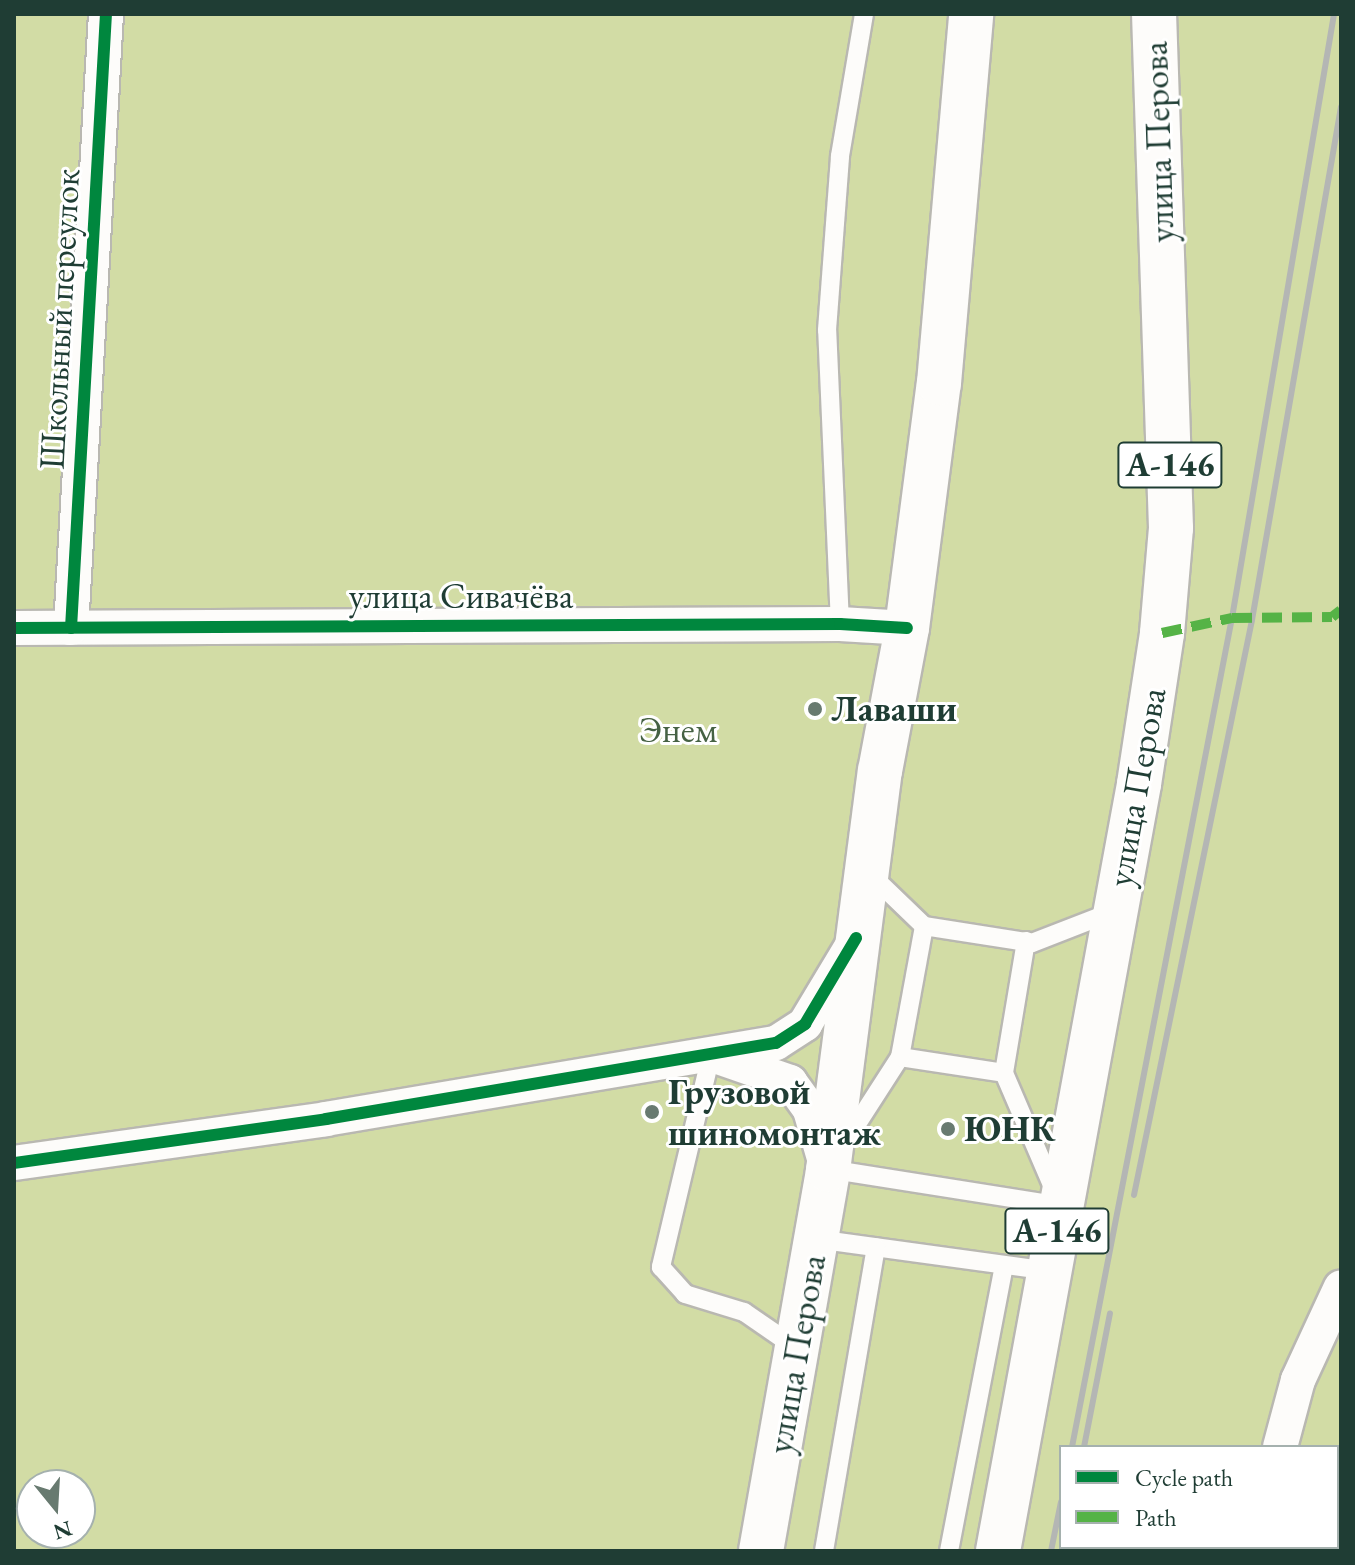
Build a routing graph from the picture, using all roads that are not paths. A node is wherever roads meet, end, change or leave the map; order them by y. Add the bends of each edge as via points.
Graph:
1 (106, 14) edge
2 (864, 14) edge
3 (971, 14) edge
4 (1154, 14) edge
5 (840, 624) junction
6 (14, 628) edge
7 (71, 628) junction
8 (907, 628) junction
9 (866, 869) junction
10 (1114, 911) junction
11 (924, 926) junction
12 (856, 938) junction
13 (1026, 941) junction
14 (711, 1055) junction
15 (900, 1057) junction
16 (1004, 1073) junction
17 (14, 1163) edge
18 (828, 1170) junction
19 (1061, 1206) junction
20 (816, 1239) junction
21 (876, 1247) junction
22 (1004, 1265) junction
23 (1049, 1271) junction
24 (1341, 1287) edge
25 (796, 1348) junction
26 (1281, 1445) edge
27 (761, 1551) edge
28 (824, 1551) edge
29 (949, 1551) edge
30 (998, 1551) edge

1 - 7 street, Школьный переулок
2 - 5 lane via 840,156 827,330
3 - 8 highway, улица Перова via 939,383
4 - 10 highway, улица Перова / А-146 via 1171,528 1160,648
5 - 7 street, улица Сивачёва
5 - 8 street, улица Сивачёва
6 - 7 street, улица Сивачёва
8 - 9 highway, улица Перова
9 - 11 lane
9 - 12 highway, улица Перова
10 - 13 lane
10 - 19 highway, улица Перова / А-146
11 - 13 lane
11 - 15 lane
12 - 14 street via 805,1024 776,1043
12 - 18 highway, улица Перова
13 - 16 lane
14 - 17 street via 310,1122
14 - 18 street via 790,1082 810,1110
14 - 25 lane via 661,1267 685,1294 744,1312
15 - 16 lane
15 - 18 lane
16 - 19 lane
18 - 19 lane
18 - 20 highway, улица Перова
19 - 23 highway, улица Перова / А-146
20 - 21 lane
20 - 25 highway, улица Перова
21 - 22 lane
21 - 28 lane
22 - 23 lane
22 - 29 lane
23 - 30 highway, улица Перова / А-146
24 - 26 street via 1298,1380
25 - 27 highway, улица Перова

